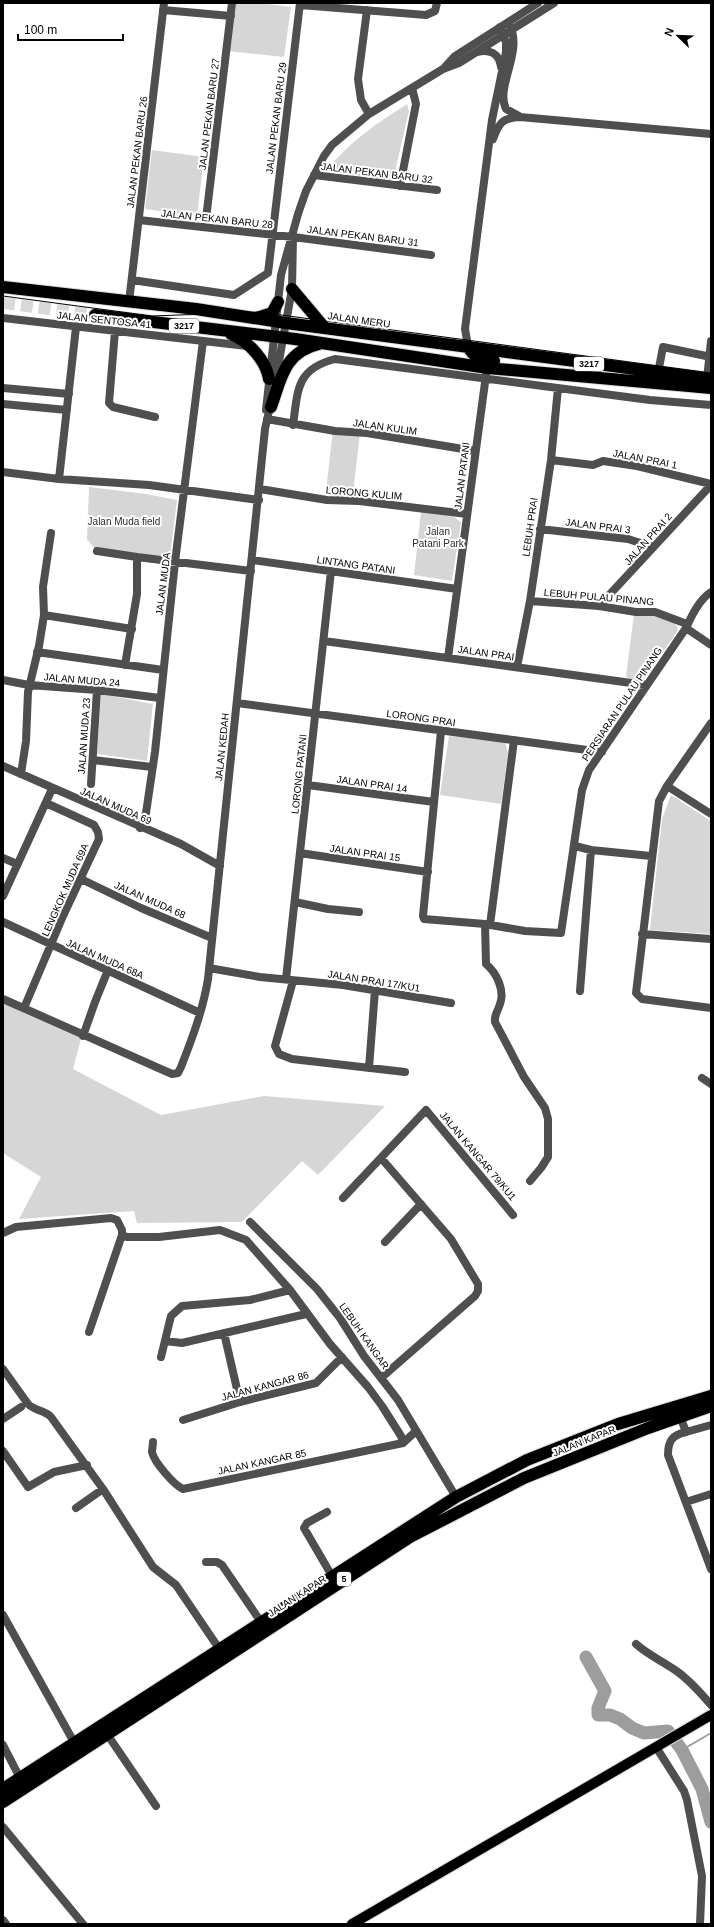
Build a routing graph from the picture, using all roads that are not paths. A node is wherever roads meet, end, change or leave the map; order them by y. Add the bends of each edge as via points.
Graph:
1 (232, 3) edge
2 (437, 3) edge
3 (538, 3) edge
4 (554, 3) edge
5 (300, 4) edge
6 (163, 7) edge
7 (367, 10) junction
8 (231, 16) junction
9 (510, 26) junction
10 (502, 31) junction
11 (474, 53) junction
12 (443, 69) junction
13 (502, 70) junction
14 (412, 88) junction
15 (369, 114) junction
16 (520, 117) junction
17 (711, 134) edge
18 (490, 149) junction
19 (314, 175) junction
20 (400, 186) junction
21 (437, 190) dead end
22 (139, 220) junction
23 (205, 227) junction
24 (272, 235) junction
25 (293, 237) junction
26 (430, 255) dead end
27 (132, 280) junction
28 (3, 287) edge
29 (292, 289) junction
30 (129, 302) junction
31 (278, 302) junction
32 (95, 315) tunnel mouth
33 (3, 318) edge
34 (255, 318) junction
35 (281, 322) junction
36 (76, 327) junction
37 (324, 327) junction
38 (115, 331) junction
39 (226, 331) junction
40 (278, 338) junction
41 (203, 341) junction
42 (711, 341) edge
43 (248, 346) junction
44 (468, 346) junction
45 (356, 348) junction
46 (710, 357) edge
47 (487, 373) junction
48 (658, 373) junction
49 (566, 375) junction
50 (595, 377) junction
51 (269, 379) junction
52 (710, 382) edge
53 (3, 388) edge
54 (558, 388) junction
55 (595, 393) junction
56 (69, 394) junction
57 (3, 404) edge
58 (711, 405) edge
59 (270, 407) junction
60 (67, 410) junction
61 (155, 417) dead end
62 (267, 419) junction
63 (293, 425) junction
64 (475, 451) junction
65 (551, 460) junction
66 (3, 472) edge
67 (59, 479) junction
68 (711, 485) edge
69 (260, 489) junction
70 (184, 490) junction
71 (259, 500) junction
72 (467, 514) junction
73 (540, 529) junction
74 (51, 533) dead end
75 (653, 547) junction
76 (97, 551) dead end
77 (137, 557) junction
78 (252, 560) junction
79 (175, 562) junction
80 (251, 571) junction
81 (332, 571) junction
82 (457, 588) junction
83 (711, 592) edge
84 (530, 601) junction
85 (599, 606) junction
86 (44, 615) junction
87 (686, 626) junction
88 (132, 629) junction
89 (324, 641) junction
90 (711, 645) edge
91 (38, 652) junction
92 (448, 658) junction
93 (125, 665) junction
94 (517, 668) junction
95 (163, 670) junction
96 (3, 680) edge
97 (29, 685) junction
98 (646, 685) junction
99 (97, 690) junction
100 (160, 698) junction
101 (237, 703) junction
102 (316, 714) junction
103 (710, 725) edge
104 (442, 731) junction
105 (514, 740) junction
106 (602, 752) junction
107 (93, 760) junction
108 (3, 766) edge
109 (152, 767) junction
110 (21, 774) junction
111 (91, 784) dead end
112 (308, 785) junction
113 (667, 786) junction
114 (52, 789) junction
115 (434, 802) junction
116 (46, 803) junction
117 (711, 814) edge
118 (140, 828) junction
119 (575, 846) junction
120 (591, 850) junction
121 (300, 853) junction
122 (651, 856) junction
123 (3, 858) edge
124 (17, 864) junction
125 (220, 866) junction
126 (428, 872) junction
127 (81, 879) junction
128 (3, 896) edge
129 (295, 902) junction
130 (359, 912) dead end
131 (3, 922) edge
132 (487, 925) junction
133 (642, 934) junction
134 (212, 938) junction
135 (711, 939) edge
136 (51, 945) junction
137 (208, 968) junction
138 (108, 970) junction
139 (290, 980) junction
140 (375, 990) junction
141 (580, 991) dead end
142 (3, 999) edge
143 (451, 1003) dead end
144 (24, 1008) junction
145 (711, 1008) edge
146 (200, 1013) junction
147 (83, 1036) junction
148 (369, 1068) junction
149 (406, 1072) dead end
150 (702, 1078) dead end
151 (711, 1084) edge
152 (381, 1158) junction
153 (530, 1181) dead end
154 (343, 1198) dead end
155 (421, 1204) junction
156 (513, 1215) dead end
157 (250, 1222) dead end
158 (3, 1233) edge
159 (122, 1235) junction
160 (385, 1242) dead end
161 (290, 1290) junction
162 (306, 1314) junction
163 (89, 1332) dead end
164 (224, 1333) junction
165 (165, 1341) junction
166 (162, 1357) dead end
167 (342, 1357) junction
168 (3, 1369) edge
169 (381, 1378) junction
170 (711, 1396) edge
171 (240, 1402) junction
172 (711, 1406) edge
173 (21, 1407) dead end
174 (680, 1416) junction
175 (3, 1419) edge
176 (183, 1420) dead end
177 (711, 1425) edge
178 (415, 1432) junction
179 (686, 1432) junction
180 (153, 1442) dead end
181 (403, 1443) junction
182 (3, 1451) edge
183 (87, 1465) junction
184 (103, 1489) junction
185 (711, 1494) edge
186 (456, 1497) junction
187 (686, 1502) junction
188 (76, 1508) dead end
189 (327, 1512) dead end
190 (206, 1562) dead end
191 (711, 1568) edge
192 (332, 1576) junction
193 (3, 1615) edge
194 (261, 1622) junction
195 (636, 1644) dead end
196 (220, 1650) junction
197 (711, 1704) edge
198 (711, 1715) edge
199 (107, 1734) junction
200 (74, 1744) junction
201 (3, 1745) edge
202 (660, 1745) junction
203 (20, 1778) junction
204 (3, 1789) edge
205 (3, 1802) edge
206 (156, 1806) dead end
207 (3, 1827) edge
208 (3, 1920) edge
209 (6, 1924) edge
210 (83, 1924) edge
211 (352, 1924) edge
212 (700, 1924) edge

1 - 8 street, JALAN PEKAN BARU 27
2 - 7 street via 435,11 426,15
3 - 9 street
4 - 9 street
5 - 7 street
5 - 24 street, JALAN PEKAN BARU 29
6 - 8 street
6 - 22 street, JALAN PEKAN BARU 26
7 - 15 street via 358,79 361,100
8 - 23 street, JALAN PEKAN BARU 27
9 - 10 street
9 - 16 street via 513,50 503,100 506,109
10 - 11 street
10 - 12 street via 455,56
10 - 13 street via 506,52
11 - 12 street via 459,63
11 - 13 street via 490,51 495,54 500,58
12 - 14 street
13 - 18 street via 492,120
14 - 15 street
14 - 20 street via 416,104
15 - 19 street via 332,145
16 - 17 street
16 - 18 street via 501,122
18 - 44 street via 465,328
19 - 20 street, JALAN PEKAN BARU 32
19 - 25 street via 298,214
20 - 21 street, JALAN PEKAN BARU 32
22 - 23 street, JALAN PEKAN BARU 28
22 - 27 street, JALAN PEKAN BARU 26
23 - 24 street, JALAN PEKAN BARU 28
24 - 25 street, JALAN PEKAN BARU 28
24 - 27 street, JALAN PEKAN BARU 29 via 268,272 234,295
25 - 26 street, JALAN PEKAN BARU 31
25 - 29 street
25 - 31 street via 281,275
27 - 30 street, JALAN PEKAN BARU 26
28 - 30 highway, JALAN MERU / 3217
29 - 35 street
29 - 37 highway
30 - 34 highway, JALAN MERU / 3217
31 - 34 highway via 272,313
31 - 35 street
32 - 39 highway, 3217
33 - 36 street, JALAN SENTOSA 41
34 - 35 highway, JALAN MERU / 3217
35 - 37 highway, JALAN MERU / 3217
35 - 40 street
36 - 38 street, JALAN SENTOSA 41
36 - 56 street
37 - 44 highway, JALAN MERU / 3217
38 - 41 street, JALAN SENTOSA 41
38 - 61 street via 109,403 113,407
39 - 40 highway, 3217
39 - 43 highway via 240,338
40 - 45 highway, 3217
40 - 51 street
40 - 59 street
41 - 43 street, JALAN SENTOSA 41
41 - 70 street, JALAN MUDA
42 - 46 street
43 - 51 highway via 267,369
44 - 48 highway, JALAN MERU / 3217
44 - 49 highway via 471,353 483,359
45 - 47 highway, 3217
45 - 59 highway via 321,343 302,350 281,374
46 - 48 street via 664,347
46 - 52 street
47 - 49 highway, 3217
47 - 54 street
47 - 63 street via 336,359 328,361 311,369 302,378
47 - 64 street, JALAN PATANI
48 - 52 highway, JALAN MERU / 3217
49 - 50 highway, 3217
50 - 52 highway, 3217
50 - 55 street
51 - 62 street
53 - 56 street
54 - 55 street
54 - 65 street, LEBUH PRAI
55 - 58 street
56 - 60 street
57 - 60 street
59 - 62 street
60 - 67 street
62 - 63 street, JALAN KULIM
62 - 69 street, JALAN KEDAH
63 - 64 street, JALAN KULIM via 367,433
64 - 72 street, JALAN PATANI
65 - 68 street, JALAN PRAI 1 via 593,465 603,461 630,465
65 - 73 street, LEBUH PRAI
66 - 67 street
67 - 70 street
68 - 75 street, JALAN PRAI 2
69 - 71 street, JALAN KEDAH
69 - 72 street, LORONG KULIM via 327,500 359,501
70 - 71 street
70 - 79 street, JALAN MUDA
71 - 78 street, JALAN KEDAH
72 - 82 street, JALAN PATANI
73 - 75 street, JALAN PRAI 3 via 628,539
73 - 84 street, LEBUH PRAI
74 - 86 street via 43,586
75 - 85 street, JALAN PRAI 2
76 - 77 street
77 - 79 street
77 - 88 street via 137,594
78 - 80 street, JALAN KEDAH
78 - 81 street, LINTANG PATANI
79 - 80 street
79 - 95 street, JALAN MUDA
80 - 101 street, JALAN KEDAH
81 - 82 street, LINTANG PATANI
81 - 89 street, LORONG PATANI
82 - 92 street, JALAN PATANI
83 - 87 street, PERSIARAN PULAU PINANG via 705,596
84 - 85 street, LEBUH PULAU PINANG
84 - 94 street, LEBUH PRAI
85 - 87 street, LEBUH PULAU PINANG via 636,612 655,612
86 - 88 street
86 - 91 street
87 - 90 street, LEBUH PULAU PINANG
87 - 98 street, PERSIARAN PULAU PINANG
88 - 93 street
89 - 92 street, JALAN PRAI
89 - 102 street, LORONG PATANI
91 - 93 street
91 - 97 street
92 - 94 street, JALAN PRAI
93 - 95 street
94 - 98 street, JALAN PRAI
95 - 100 street, JALAN MUDA
96 - 97 street, JALAN MUDA 24
97 - 99 street, JALAN MUDA 24
97 - 110 street via 26,741
98 - 106 street, PERSIARAN PULAU PINANG
99 - 100 street, JALAN MUDA 24
99 - 107 street, JALAN MUDA 23
100 - 109 street, JALAN MUDA
101 - 102 street, LORONG PRAI
101 - 125 street, JALAN KEDAH
102 - 104 street, LORONG PRAI
102 - 112 street, LORONG PATANI
103 - 113 street
104 - 105 street, LORONG PRAI
104 - 115 street
105 - 106 street, LORONG PRAI
105 - 132 street
106 - 119 street, PERSIARAN PULAU PINANG via 588,770 582,790
107 - 109 street
107 - 111 street, JALAN MUDA 23
108 - 110 street, JALAN MUDA 69
109 - 118 street, JALAN MUDA via 146,813
110 - 114 street, JALAN MUDA 69
112 - 115 street, JALAN PRAI 14
112 - 121 street, LORONG PATANI
113 - 117 street
113 - 122 street via 659,801
114 - 116 street
114 - 118 street, JALAN MUDA 69
115 - 126 street
116 - 124 street
116 - 127 street, LENGKOK MUDA 69A via 94,825 98,832 99,839
118 - 125 street, JALAN MUDA 69 via 181,844
119 - 120 street
119 - 132 street, PERSIARAN PULAU PINANG via 561,933
120 - 122 street
120 - 141 street
121 - 126 street, JALAN PRAI 15
121 - 129 street, LORONG PATANI
122 - 133 street
123 - 124 street
124 - 128 street
125 - 134 street, JALAN KEDAH
126 - 132 street via 424,919
127 - 134 street, JALAN MUDA 68
127 - 136 street, LENGKOK MUDA 69A
129 - 130 street
129 - 139 street, LORONG PATANI
131 - 136 street, JALAN MUDA 68A
132 - 153 street via 486,964 499,983 502,997 494,1017 495,1022 524,1077 545,1108 548,1119 548,1157
133 - 135 street
133 - 145 street via 636,993 642,999
134 - 137 street, JALAN KEDAH
136 - 138 street, JALAN MUDA 68A
136 - 144 street, LENGKOK MUDA 69A
137 - 139 street, JALAN PRAI 17/KU1
137 - 146 street, JALAN KEDAH
138 - 146 street, JALAN MUDA 68A
138 - 147 street
139 - 140 street, JALAN PRAI 17/KU1
139 - 148 street, LORONG PATANI via 275,1046 276,1052 292,1059
140 - 143 street, JALAN PRAI 17/KU1
140 - 148 street
142 - 144 street
144 - 147 street
146 - 147 street, JALAN KEDAH via 178,1073 172,1074
148 - 149 street
150 - 151 street
152 - 154 street
152 - 155 street
152 - 156 street, JALAN KANGAR 79/KU1 via 426,1110
155 - 160 street
155 - 169 street via 463,1258 478,1284 478,1290 475,1296
157 - 169 street, LEBUH KANGAR via 317,1289
158 - 159 street via 16,1227 111,1218 117,1220
159 - 161 street via 159,1237 220,1230 230,1233 246,1240
159 - 163 street
161 - 162 street
161 - 165 street via 250,1300 182,1306 171,1316
162 - 164 street
162 - 167 street
164 - 165 street via 182,1343
164 - 171 street
165 - 166 street
167 - 171 street, JALAN KANGAR 86 via 316,1383
167 - 181 street via 382,1406
168 - 183 street via 32,1408 48,1413
169 - 178 street, LEBUH KANGAR via 398,1400
170 - 186 highway, JALAN KAPAR / 5 via 618,1424 528,1460
171 - 176 street, JALAN KANGAR 86
172 - 174 highway, JALAN KAPAR / 5
173 - 175 street
174 - 179 street
174 - 199 highway, JALAN KAPAR / 5 via 524,1478 410,1537
177 - 179 street
178 - 181 street
178 - 186 street, LEBUH KANGAR
179 - 187 street via 673,1436 668,1448 668,1455
180 - 181 street, JALAN KANGAR 85 via 152,1452 170,1480 183,1489
182 - 183 street via 28,1487 54,1472
183 - 184 street
184 - 188 street
184 - 196 street via 153,1567 176,1585
185 - 187 street
186 - 192 highway, JALAN KAPAR / 5
187 - 191 street
189 - 192 street via 307,1523 304,1528
190 - 194 street via 217,1562 222,1565
192 - 194 highway, JALAN KAPAR / 5
193 - 200 street
194 - 196 highway, JALAN KAPAR / 5
195 - 197 street via 648,1654 674,1668
196 - 200 highway, JALAN KAPAR / 5
198 - 202 main road
199 - 205 highway, JALAN KAPAR / 5
199 - 206 street
200 - 203 highway, JALAN KAPAR / 5
201 - 203 street
202 - 211 main road
202 - 212 street via 687,1800 702,1876
203 - 204 highway, JALAN KAPAR / 5
207 - 210 street
208 - 209 street

